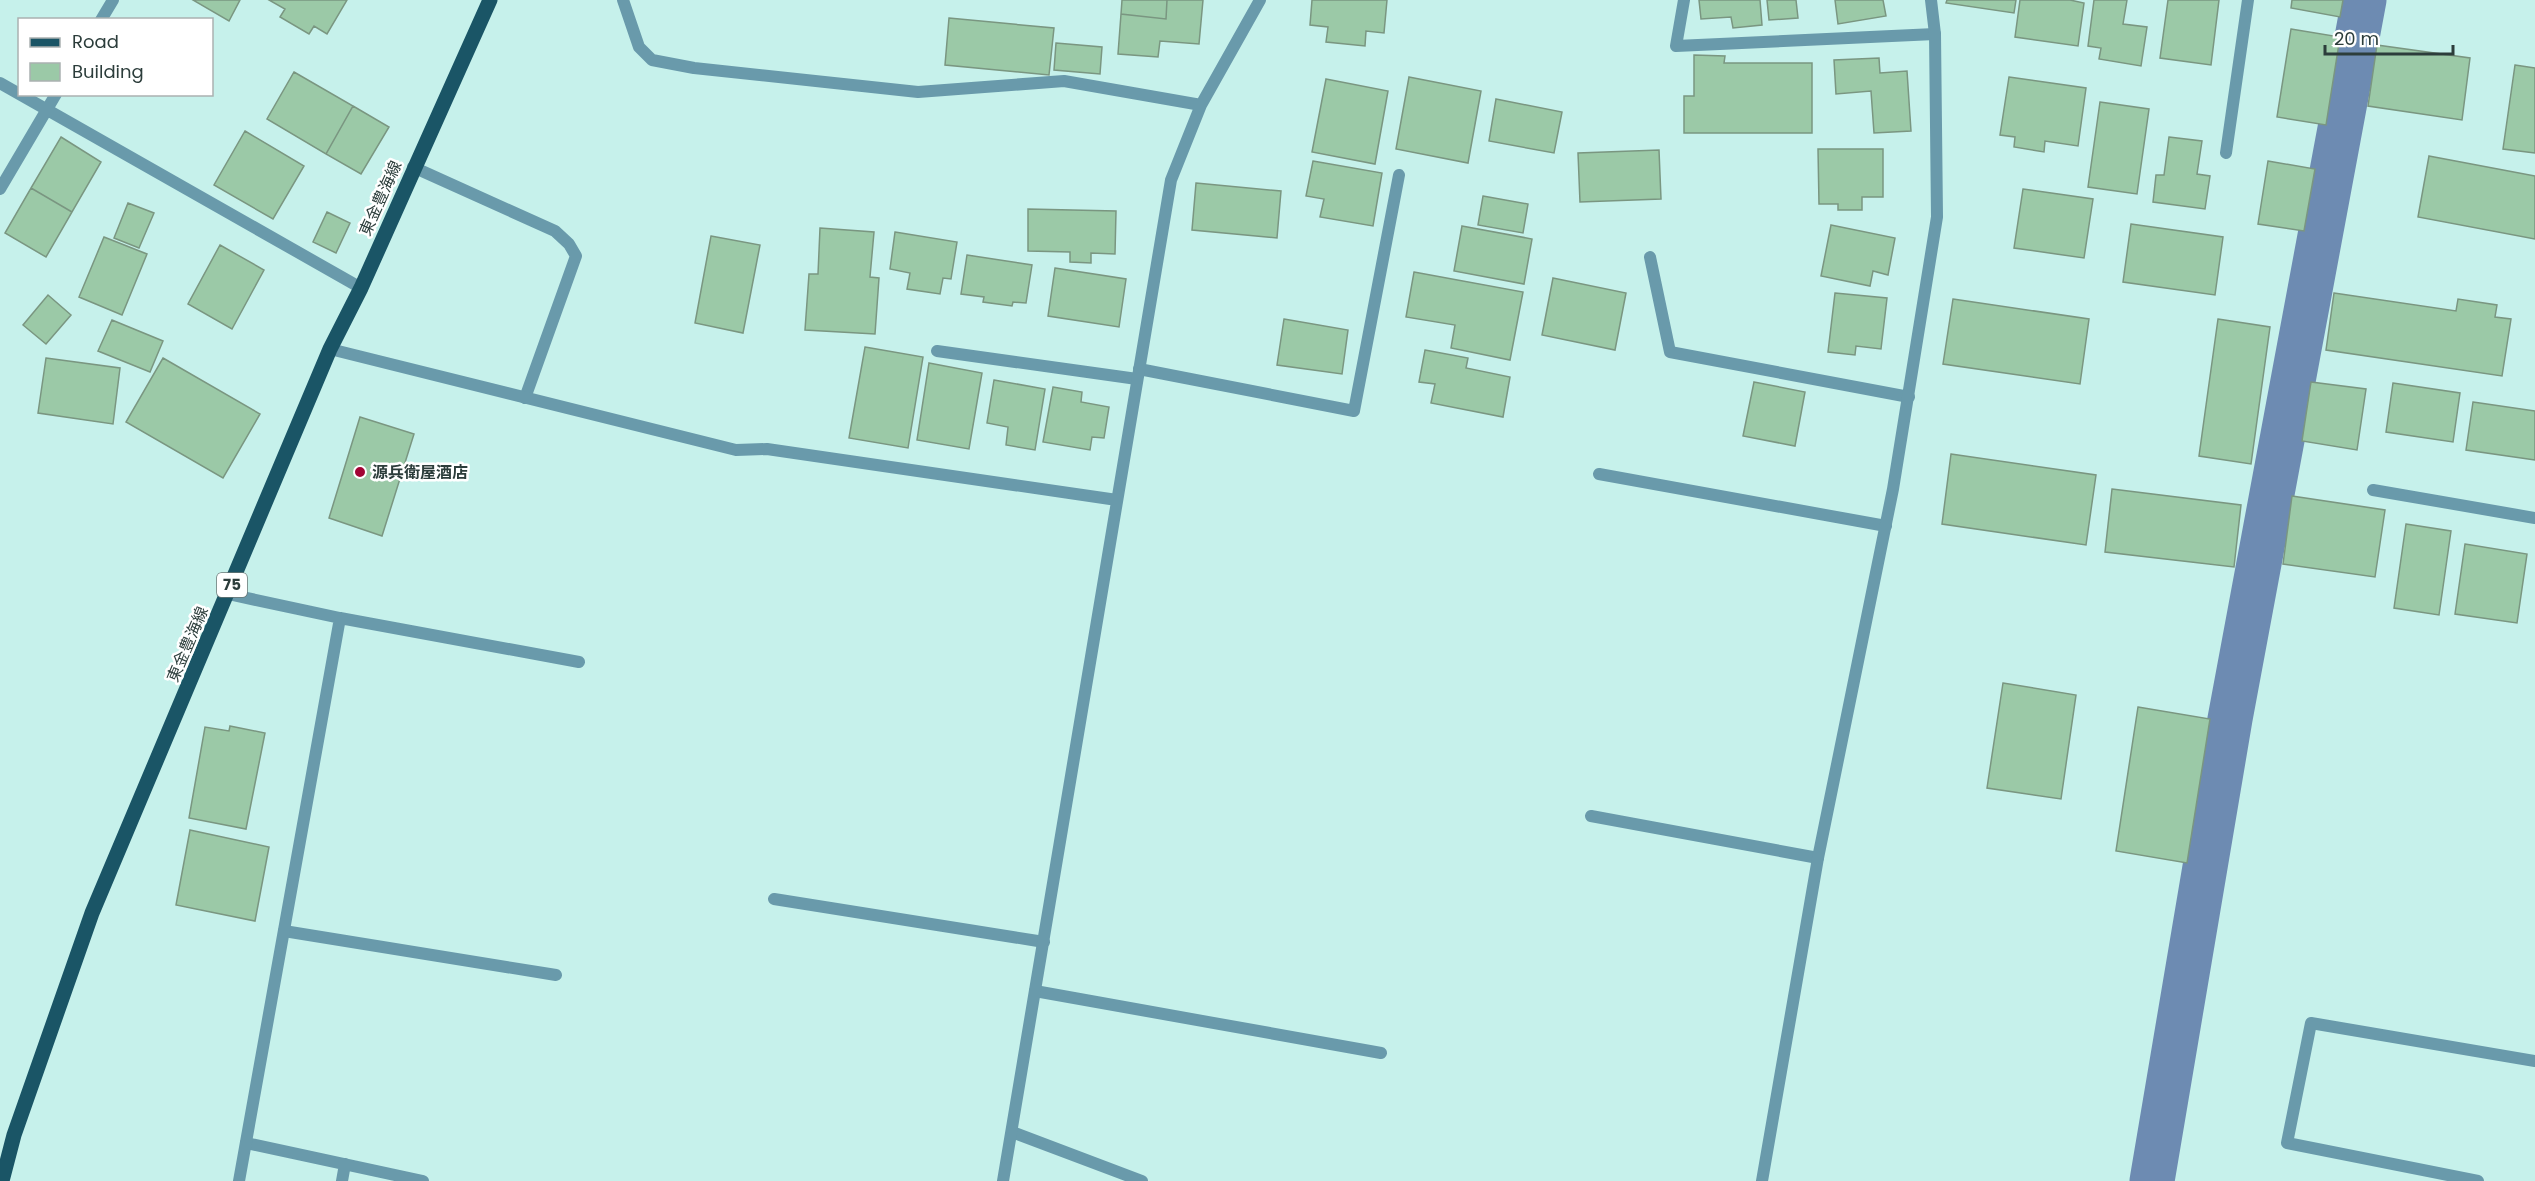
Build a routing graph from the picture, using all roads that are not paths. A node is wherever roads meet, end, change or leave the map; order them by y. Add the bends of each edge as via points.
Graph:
1 (113, 0) edge
2 (490, 0) edge
3 (623, 0) edge
4 (1260, 0) edge
5 (1684, 0) edge
6 (1930, 0) edge
7 (2248, 0) edge
8 (103, 18) edge
9 (1935, 33) junction
10 (0, 83) edge
11 (18, 93) edge
12 (23, 96) edge
13 (55, 96) edge
14 (1201, 105) junction
15 (47, 110) junction
16 (2226, 153) dead end
17 (413, 167) junction
18 (1399, 175) dead end
19 (0, 189) edge
20 (1650, 257) dead end
21 (361, 288) junction
22 (330, 349) junction
23 (937, 351) dead end
24 (1138, 374) junction
25 (1909, 397) junction
26 (525, 398) junction
27 (1599, 474) dead end
28 (2373, 490) dead end
29 (1117, 500) junction
30 (2535, 518) edge
31 (1886, 526) junction
32 (228, 594) junction
33 (340, 618) junction
34 (579, 662) dead end
35 (1591, 816) dead end
36 (1818, 858) junction
37 (774, 898) dead end
38 (284, 931) junction
39 (1044, 942) junction
40 (556, 975) dead end
41 (1035, 991) junction
42 (1381, 1053) dead end
43 (2535, 1061) edge
44 (1012, 1132) junction
45 (246, 1143) junction
46 (345, 1164) junction
47 (1114, 1176) edge
48 (2, 1181) edge
49 (239, 1181) edge
50 (342, 1181) edge
51 (423, 1181) edge
52 (1003, 1181) edge
53 (1142, 1181) edge
54 (1762, 1181) edge
55 (2478, 1181) edge

1 - 8 street
2 - 17 main road, 東金豊海線 / 75
3 - 14 street via 645,54 652,60 694,68 918,92 1064,81
4 - 14 street
5 - 9 street via 1676,46
6 - 9 street
7 - 16 street
9 - 25 street via 1937,217
10 - 11 street
12 - 15 street
13 - 15 street
14 - 24 street via 1171,180
15 - 19 street
15 - 21 street
17 - 21 main road, 東金豊海線 / 75
17 - 26 street via 555,231 576,256
18 - 24 street via 1354,411
20 - 25 street via 1670,352
21 - 22 main road, 東金豊海線 / 75
22 - 26 street
22 - 32 main road, 東金豊海線 / 75
23 - 24 street
24 - 29 street
25 - 31 street
26 - 29 street via 736,450 767,449
27 - 31 street
28 - 30 street
29 - 39 street
31 - 36 street
32 - 33 street
32 - 48 main road, 東金豊海線 / 75 via 92,913 14,1135
33 - 34 street
33 - 38 street
35 - 36 street
36 - 54 street
37 - 39 street
38 - 40 street
38 - 45 street
39 - 41 street
41 - 42 street
41 - 44 street
43 - 55 street via 2311,1023 2287,1143
44 - 47 street
44 - 52 street
45 - 46 street
45 - 49 street
46 - 50 street
46 - 51 street
47 - 53 street

